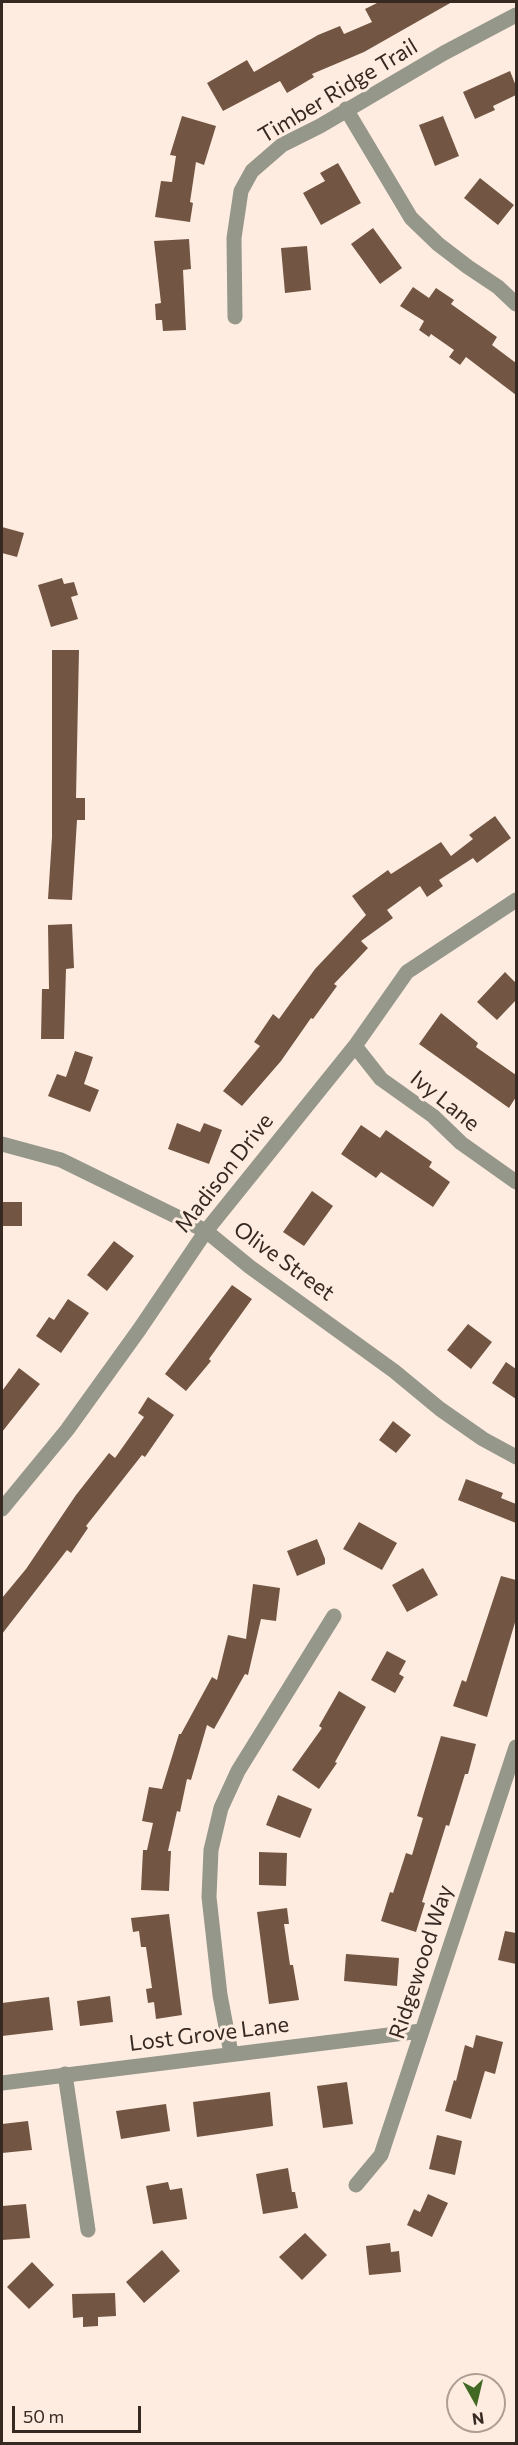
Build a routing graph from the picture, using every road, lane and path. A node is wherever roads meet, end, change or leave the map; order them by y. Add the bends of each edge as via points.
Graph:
1 (516, 15) edge
2 (346, 109) junction
3 (516, 304) edge
4 (235, 318) dead end
5 (516, 900) edge
6 (355, 1046) junction
7 (2, 1144) edge
8 (516, 1182) edge
9 (206, 1231) junction
10 (516, 1457) edge
11 (2, 1509) edge
12 (334, 1616) dead end
13 (516, 1747) edge
14 (421, 2031) junction
15 (231, 2053) junction
16 (65, 2074) junction
17 (2, 2083) edge
18 (356, 2185) dead end
19 (88, 2230) dead end

1 - 2 street, Timber Ridge Trail
2 - 3 street via 411,218 438,244
2 - 4 street, Timber Ridge Trail via 282,145 252,171 241,190 234,238
5 - 6 street, Madison Drive via 407,972
6 - 8 street, Ivy Lane via 381,1079
6 - 9 street, Madison Drive
7 - 9 street, Olive Street via 61,1160
9 - 10 street, Olive Street via 440,1409
9 - 11 street, Madison Drive via 73,1420
12 - 15 street via 238,1771 221,1808 211,1850 208,1897
13 - 14 street, Ridgewood Way
14 - 15 street, Lost Grove Lane
14 - 18 street, Ridgewood Way via 381,2155
15 - 16 street, Lost Grove Lane
16 - 17 street, Lost Grove Lane
16 - 19 street

